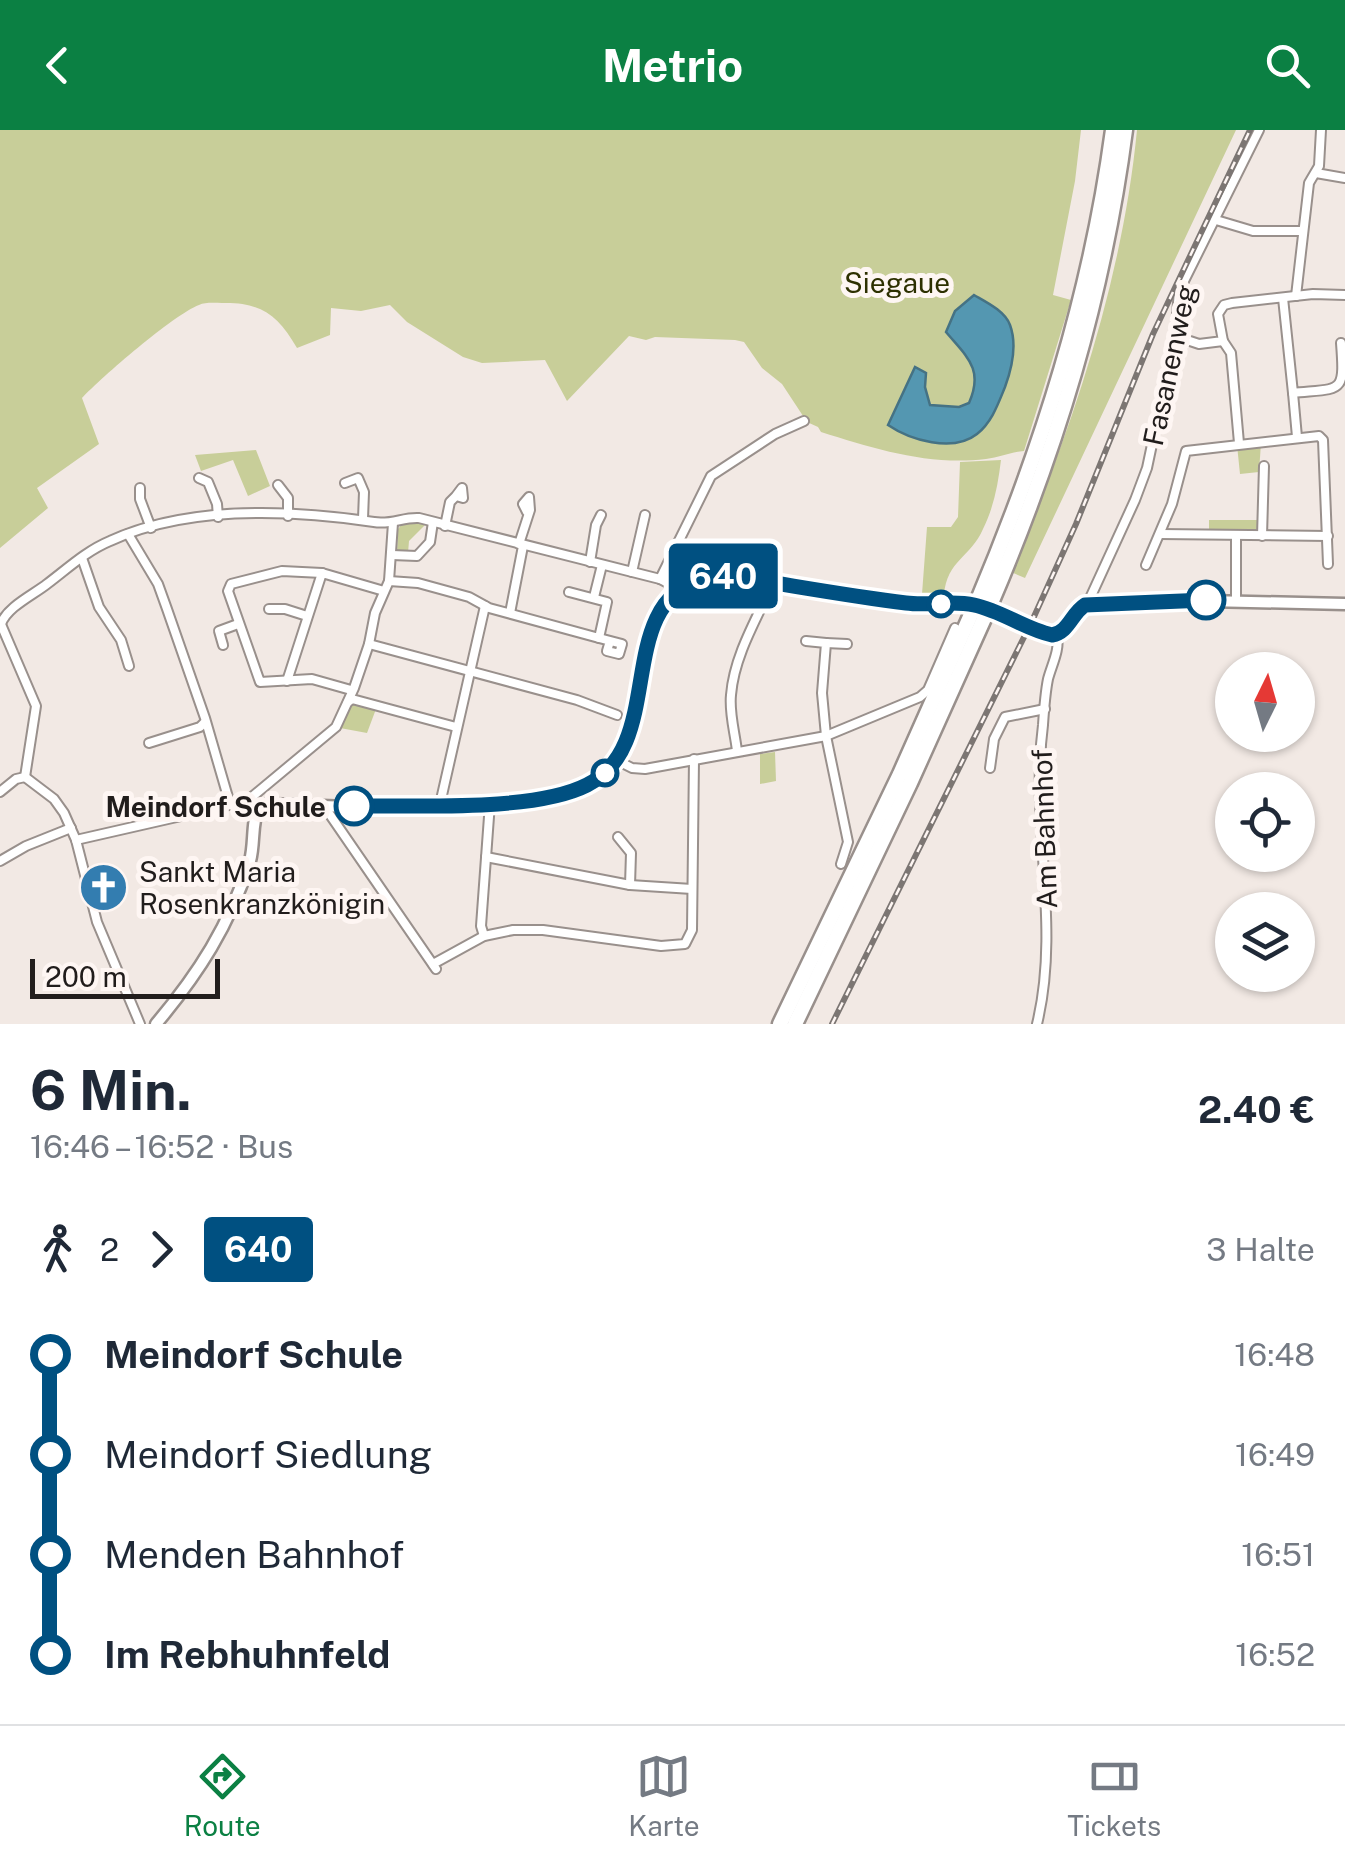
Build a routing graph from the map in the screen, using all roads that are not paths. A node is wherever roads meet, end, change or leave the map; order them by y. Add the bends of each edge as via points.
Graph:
1 (1112, 130) edge
2 (1125, 130) edge
3 (1259, 130) edge
4 (1321, 130) edge
5 (1316, 173) junction
6 (1345, 178) edge
7 (1216, 220) junction
8 (1303, 231) junction
9 (1345, 295) edge
10 (1296, 296) junction
11 (1283, 298) junction
12 (1175, 336) junction
13 (1223, 341) junction
14 (1341, 343) dead end
15 (1294, 393) junction
16 (804, 421) dead end
17 (1297, 437) junction
18 (1239, 443) junction
19 (1248, 477) dead end
20 (199, 478) dead end
21 (345, 483) dead end
22 (278, 485) dead end
23 (140, 488) dead end
24 (456, 496) dead end
25 (527, 512) dead end
26 (601, 515) dead end
27 (645, 515) dead end
28 (288, 516) junction
29 (218, 517) junction
30 (363, 519) junction
31 (433, 522) junction
32 (394, 523) junction
33 (445, 526) junction
34 (152, 528) junction
35 (128, 534) junction
36 (1160, 534) junction
37 (1236, 535) junction
38 (1262, 536) junction
39 (1328, 536) junction
40 (521, 545) junction
41 (392, 555) junction
42 (82, 558) junction
43 (590, 562) junction
44 (602, 564) junction
45 (1328, 564) dead end
46 (1146, 565) dead end
47 (632, 572) junction
48 (322, 573) junction
49 (660, 579) junction
50 (390, 581) junction
51 (774, 583) junction
52 (680, 590) junction
53 (384, 591) junction
54 (569, 592) dead end
55 (594, 597) junction
56 (1236, 601) junction
57 (1091, 604) junction
58 (1345, 604) edge
59 (485, 606) junction
60 (977, 606) junction
61 (269, 609) dead end
62 (510, 614) junction
63 (307, 616) junction
64 (1, 623) edge
65 (238, 624) junction
66 (955, 628) dead end
67 (1056, 634) junction
68 (599, 638) junction
69 (610, 641) dead end
70 (806, 641) dead end
71 (826, 643) junction
72 (369, 644) junction
73 (848, 644) dead end
74 (223, 645) dead end
75 (129, 666) dead end
76 (469, 670) junction
77 (286, 680) junction
78 (350, 690) junction
79 (348, 702) junction
80 (1044, 709) junction
81 (616, 715) dead end
82 (204, 722) junction
83 (456, 727) junction
84 (826, 736) junction
85 (149, 743) dead end
86 (738, 751) junction
87 (694, 759) junction
88 (616, 760) junction
89 (990, 768) dead end
90 (24, 777) junction
91 (0, 792) edge
92 (247, 801) junction
93 (490, 802) junction
94 (230, 804) junction
95 (440, 804) junction
96 (324, 806) junction
97 (259, 807) junction
98 (71, 828) junction
99 (618, 837) dead end
100 (76, 840) junction
101 (486, 857) junction
102 (0, 860) edge
103 (841, 864) dead end
104 (630, 885) junction
105 (692, 889) junction
106 (484, 936) junction
107 (140, 1024) edge
108 (156, 1024) edge
109 (780, 1024) edge
110 (795, 1024) edge
111 (1037, 1024) edge

1 - 60 highway via 1096,236 1065,362
2 - 60 highway via 1080,360 1042,476
3 - 7 street, Fasanenweg
4 - 5 street
5 - 6 street
5 - 8 street
7 - 8 street via 1253,231
7 - 12 street, Fasanenweg via 1179,291
8 - 10 street
9 - 10 street
10 - 11 street
11 - 13 street via 1224,305 1218,314
11 - 15 street
12 - 13 street via 1200,344
12 - 57 street, Fasanenweg via 1146,468
13 - 18 street via 1231,353
14 - 15 street via 1340,384
15 - 17 street
16 - 49 street via 711,476
17 - 18 street
17 - 39 street via 1323,440
18 - 36 street via 1186,451
19 - 38 street via 1263,471
20 - 29 street via 208,482
21 - 30 street via 358,478
22 - 28 street via 288,498
23 - 34 street
24 - 33 street
25 - 40 street
26 - 43 street
27 - 47 street
28 - 29 street
28 - 30 street
29 - 34 street
30 - 32 street
31 - 32 street via 410,517
31 - 33 street
31 - 41 street via 430,542 417,556
32 - 41 street
33 - 40 street
34 - 35 street
35 - 42 street
35 - 82 street via 158,584
36 - 37 street
36 - 46 street
37 - 38 street
37 - 56 street
38 - 39 street
39 - 45 street
40 - 43 street
40 - 62 street
41 - 50 street
42 - 64 street
42 - 75 street
43 - 44 street
44 - 47 street
44 - 55 street
47 - 49 street
48 - 53 street
48 - 63 street
48 - 65 street via 282,572 231,584
49 - 52 street
50 - 53 street
50 - 59 street
51 - 52 main road via 719,575
51 - 60 main road via 905,603
51 - 86 street via 733,682
52 - 88 main road via 652,629 632,726
53 - 72 street
54 - 55 street
55 - 68 street via 608,605
56 - 57 main road
56 - 58 main road
57 - 67 main road
59 - 62 street
59 - 76 street
60 - 67 main road
60 - 109 highway
60 - 110 highway via 910,783
61 - 63 street
62 - 68 street
63 - 77 street
64 - 90 street via 36,706
65 - 74 street via 218,631
65 - 77 street via 260,682
66 - 84 street via 933,683 920,697
67 - 80 street, Am Bahnhof
68 - 69 street
70 - 71 street
71 - 73 street
71 - 84 street
72 - 76 street
72 - 78 street
76 - 81 street
76 - 83 street
77 - 78 street via 312,679
78 - 79 street
79 - 83 street
79 - 92 street via 336,727
80 - 89 street via 1005,718
80 - 111 street, Am Bahnhof via 1037,784 1048,941
82 - 85 street
82 - 94 street
83 - 95 street
84 - 86 street
84 - 103 street via 848,842
86 - 87 street
87 - 88 street via 645,769
87 - 105 street
88 - 93 main road via 570,792
90 - 91 street
90 - 98 street via 54,799
92 - 94 street
92 - 97 street
93 - 95 main road
93 - 101 street
94 - 100 street
95 - 96 main road
96 - 97 main road
96 - 106 street via 434,966
97 - 108 main road via 251,858 214,946
98 - 100 street
98 - 102 street
99 - 104 street via 631,853
100 - 107 street via 97,922
101 - 104 street
101 - 106 street
104 - 105 street
105 - 106 street via 690,938 677,946 530,929

